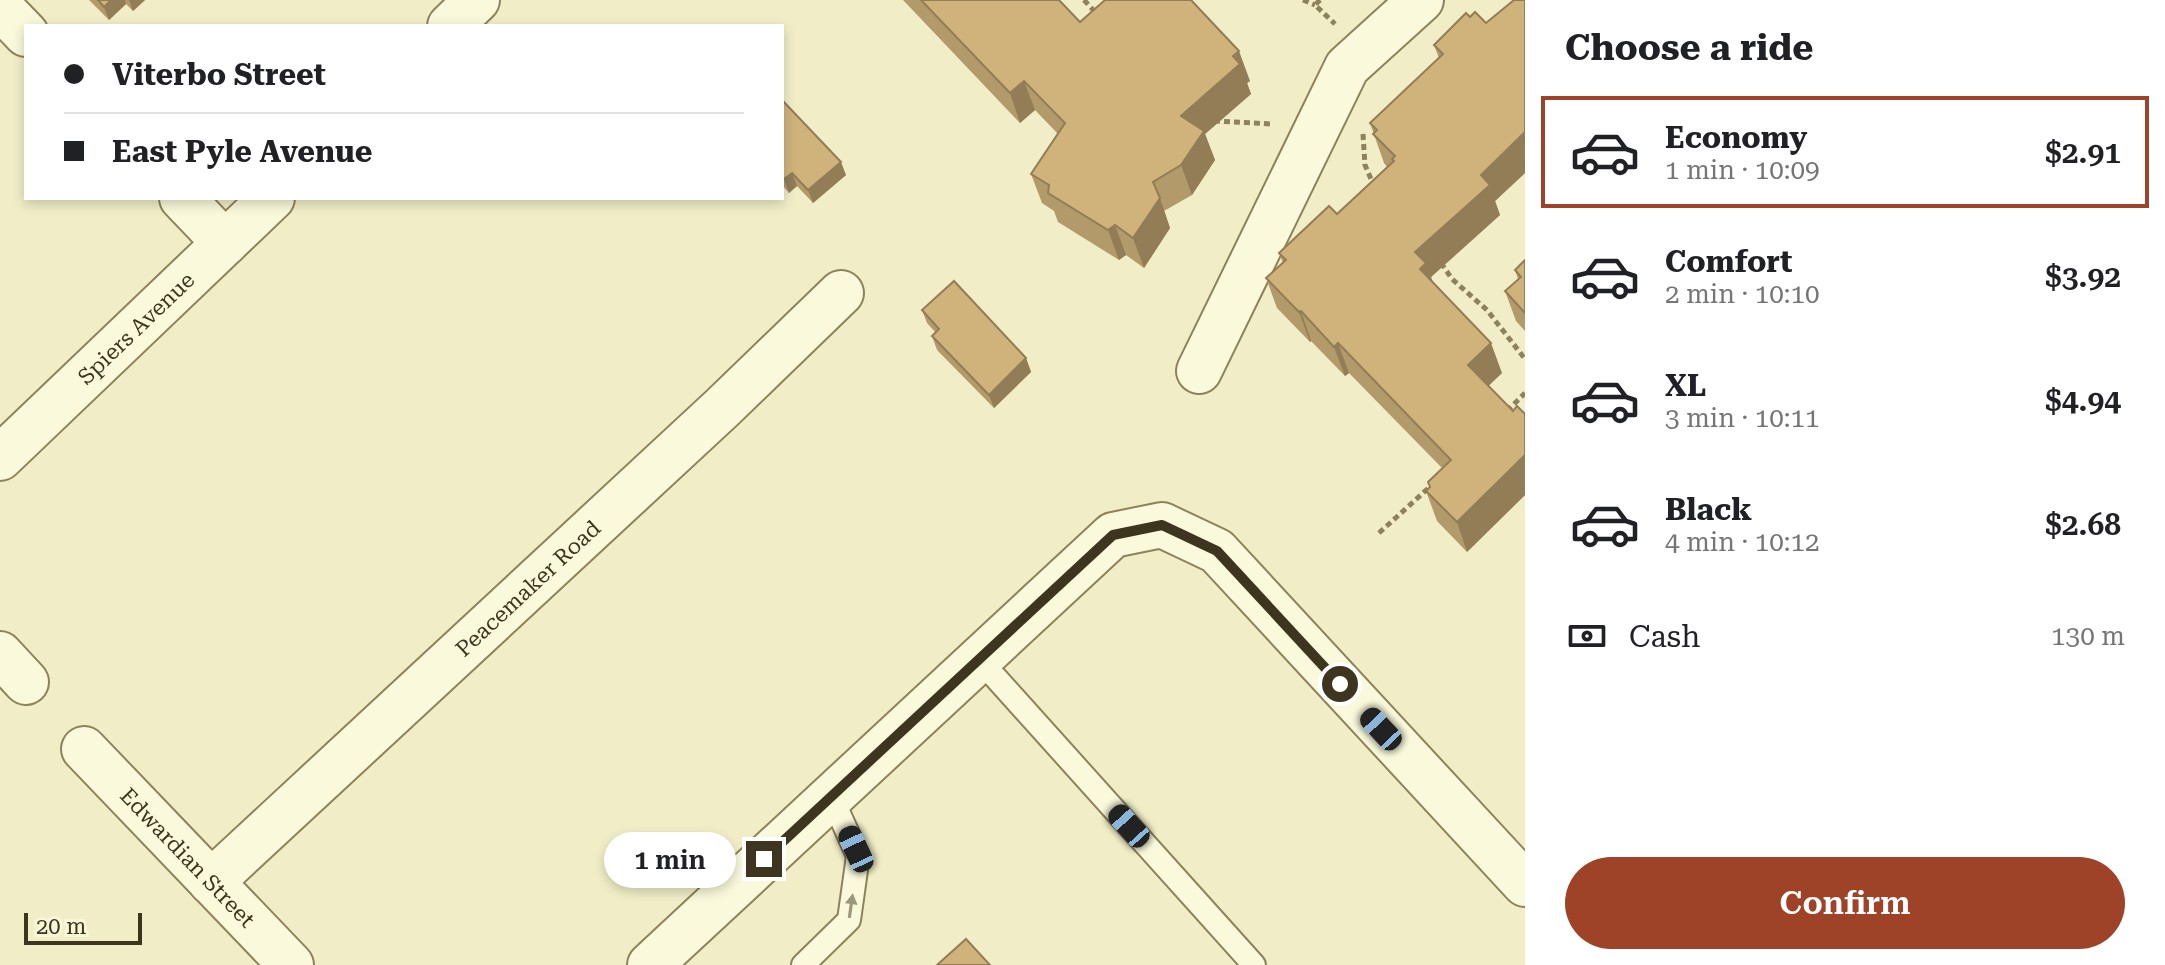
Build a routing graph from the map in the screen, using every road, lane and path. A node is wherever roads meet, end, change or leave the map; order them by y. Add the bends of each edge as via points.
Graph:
1 (477, 0) edge
2 (1084, 0) edge
3 (1303, 0) edge
4 (1421, 0) edge
5 (1315, 5) dead end
6 (0, 7) edge
7 (1100, 17) edge
8 (452, 24) edge
9 (24, 32) edge
10 (1325, 112) junction
11 (1202, 117) edge
12 (1381, 193) edge
13 (184, 200) edge
14 (270, 200) edge
15 (225, 243) junction
16 (1435, 254) edge
17 (841, 293) dead end
18 (1525, 359) edge
19 (1199, 371) dead end
20 (1525, 393) edge
21 (1504, 414) edge
22 (0, 458) edge
23 (1437, 480) edge
24 (1379, 533) dead end
25 (978, 658) junction
26 (84, 749) dead end
27 (831, 796) junction
28 (211, 882) junction
29 (1525, 884) edge
30 (291, 965) edge
31 (650, 965) edge
32 (803, 965) edge
33 (1254, 965) edge

1 - 8 street
2 - 7 path
3 - 5 path
4 - 10 street via 1347,67
6 - 9 street
10 - 11 path via 1223,123
10 - 12 path via 1360,115 1365,165
10 - 19 street
13 - 15 street
14 - 15 street, Spiers Avenue
15 - 22 street, Spiers Avenue
16 - 18 path
17 - 28 street, Peacemaker Road
20 - 21 path
23 - 24 path
25 - 27 street
25 - 29 street via 1113,535 1162,525 1217,551
25 - 33 lane
26 - 28 street, Edwardian Street
27 - 31 street
32 -> 27 lane via 849,920 858,856
28 - 30 street, Edwardian Street

